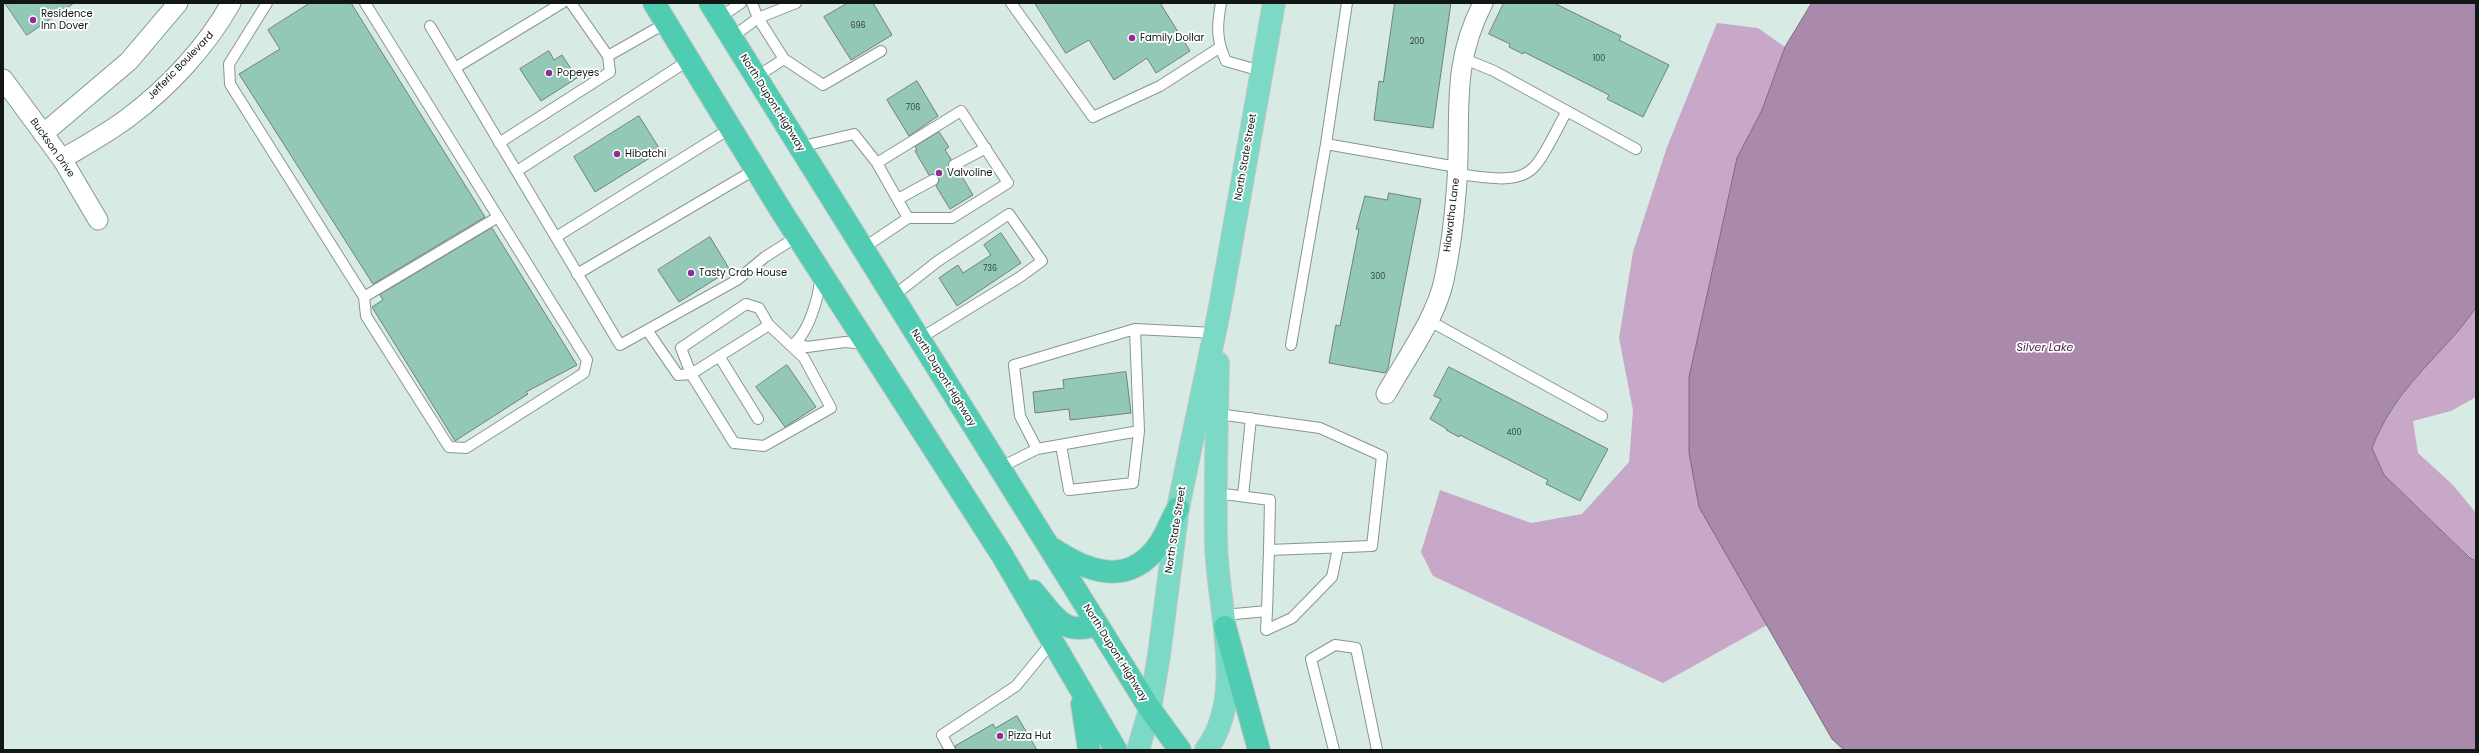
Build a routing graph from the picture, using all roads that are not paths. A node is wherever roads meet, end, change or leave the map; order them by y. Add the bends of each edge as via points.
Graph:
1 (178, 3) edge
2 (231, 3) edge
3 (267, 3) edge
4 (365, 3) edge
5 (562, 3) edge
6 (570, 3) edge
7 (654, 3) edge
8 (741, 3) edge
9 (752, 3) edge
10 (796, 3) edge
11 (1011, 3) edge
12 (1220, 3) edge
13 (1274, 3) edge
14 (1347, 3) edge
15 (1483, 3) edge
16 (715, 10) edge
17 (758, 18) junction
18 (666, 23) junction
19 (430, 26) dead end
20 (731, 38) junction
21 (1219, 48) junction
22 (881, 51) dead end
23 (608, 56) junction
24 (1462, 58) junction
25 (689, 60) junction
26 (784, 60) junction
27 (455, 68) junction
28 (1261, 71) junction
29 (756, 77) junction
30 (3, 79) edge
31 (1567, 111) junction
32 (731, 128) junction
33 (43, 134) junction
34 (500, 142) junction
35 (1326, 144) junction
36 (799, 147) junction
37 (986, 148) junction
38 (1636, 149) dead end
39 (62, 159) junction
40 (877, 163) junction
41 (954, 165) dead end
42 (756, 169) junction
43 (1457, 170) junction
44 (517, 171) junction
45 (933, 180) dead end
46 (898, 199) junction
47 (498, 217) junction
48 (908, 218) junction
49 (98, 220) dead end
50 (798, 236) junction
51 (556, 237) junction
52 (862, 249) junction
53 (821, 272) junction
54 (577, 274) junction
55 (364, 297) junction
56 (892, 297) junction
57 (1219, 312) junction
58 (1428, 320) junction
59 (769, 325) junction
60 (1135, 329) junction
61 (647, 330) junction
62 (1215, 333) junction
63 (919, 339) junction
64 (794, 344) junction
65 (867, 344) junction
66 (1291, 345) dead end
67 (719, 356) junction
68 (691, 374) junction
69 (1386, 394) dead end
70 (1218, 414) junction
71 (1602, 416) dead end
72 (1251, 418) junction
73 (758, 419) dead end
74 (1139, 431) junction
75 (1060, 445) junction
76 (1037, 449) junction
77 (999, 468) junction
78 (1216, 493) junction
79 (1243, 496) junction
80 (1178, 508) junction
81 (1048, 546) junction
82 (1338, 548) junction
83 (1269, 550) junction
84 (1002, 555) junction
85 (1267, 611) junction
86 (1224, 621) junction
87 (1097, 624) junction
88 (1052, 642) junction
89 (1080, 691) junction
90 (1150, 708) junction
91 (950, 750) edge
92 (1089, 750) edge
93 (1116, 750) edge
94 (1138, 750) edge
95 (1180, 750) edge
96 (1206, 750) edge
97 (1259, 750) edge
98 (1334, 750) edge
99 (1378, 750) edge

1 - 33 street via 129,61
2 - 39 street, Jefferic Boulevard via 217,29 159,92 129,117
3 - 55 lane via 229,64 230,84
4 - 47 lane
5 - 27 lane
6 - 23 lane
7 - 18 highway
8 - 16 lane
9 - 17 lane
10 - 17 lane
11 - 21 lane via 1093,117 1160,86
12 - 21 lane via 1216,31
13 - 28 main road, North State Street
14 - 35 lane
15 - 24 street, Hiawatha Lane via 1474,19
16 - 20 highway, North Dupont Highway
17 - 20 lane
17 - 26 lane
18 - 23 lane
18 - 25 highway
19 - 27 lane
20 - 29 highway, North Dupont Highway
21 - 28 lane via 1226,61
22 - 26 lane via 823,85
23 - 34 lane via 610,72
24 - 31 lane via 1494,71
24 - 43 street, Hiawatha Lane via 1459,74
25 - 32 highway
25 - 44 lane
26 - 29 lane
27 - 34 lane
28 - 57 main road, North State Street
29 - 36 highway, North Dupont Highway
30 - 33 street, Buckson Drive
31 - 38 lane
31 - 43 lane via 1534,167 1523,174 1502,178
32 - 42 highway
32 - 51 lane
33 - 39 street, Buckson Drive
34 - 44 lane
35 - 43 lane
35 - 66 lane
36 - 40 lane via 854,134
36 - 52 highway, North Dupont Highway
37 - 40 lane via 961,111
37 - 41 lane
37 - 48 lane via 1008,182 952,218
39 - 49 street, Buckson Drive
40 - 46 lane
42 - 50 highway
42 - 54 lane
43 - 58 street, Hiawatha Lane via 1444,281
44 - 51 lane
45 - 46 lane
46 - 48 lane
47 - 55 lane
47 - 55 lane via 587,360 584,373 466,448 449,446 366,316
48 - 52 lane
50 - 53 highway
50 - 61 lane via 765,257 737,280
51 - 54 lane
52 - 56 highway, North Dupont Highway
53 - 64 lane via 814,309
53 - 65 highway
54 - 61 lane via 620,345
56 - 63 highway, North Dupont Highway
56 - 63 lane via 938,261 1009,214 1042,261
57 - 62 main road, North State Street
57 - 70 main road, North State Street
58 - 69 street, Hiawatha Lane
58 - 71 lane
59 - 64 lane
59 - 67 lane
59 - 68 lane via 759,308 746,304 680,348
60 - 62 lane
60 - 74 lane
60 - 76 lane via 1014,365 1020,416
61 - 68 lane via 678,375
62 - 80 main road, North State Street
63 - 77 highway, North Dupont Highway
64 - 65 lane via 807,347 845,342
64 - 68 lane via 831,408 764,446 734,443
65 - 84 highway
67 - 68 lane
67 - 73 lane
70 - 72 lane
70 - 78 main road, North State Street
72 - 79 lane
72 - 82 lane via 1320,428 1382,456 1372,546
74 - 75 lane
74 - 75 lane via 1133,484 1069,490
75 - 76 lane
76 - 77 lane
77 - 81 highway, North Dupont Highway
78 - 79 lane
78 - 86 main road, North State Street via 1217,561
79 - 83 lane via 1270,500
80 - 81 highway via 1159,546 1145,561 1128,570 1092,570 1075,564
80 - 90 main road, North State Street
81 - 87 highway, North Dupont Highway
82 - 83 lane
82 - 85 lane via 1332,577 1292,618 1266,630
83 - 85 lane
84 - 87 highway via 1064,626 1084,629
84 - 88 highway
85 - 86 lane
86 - 96 main road, North State Street via 1227,685 1223,713 1214,739
86 - 97 highway
87 - 90 highway, North Dupont Highway
88 - 89 highway
88 - 91 lane via 1016,686 942,735
89 - 92 highway
89 - 93 highway
90 - 94 main road, North State Street
90 - 95 highway, North Dupont Highway
98 - 99 lane via 1311,659 1335,645 1356,648

